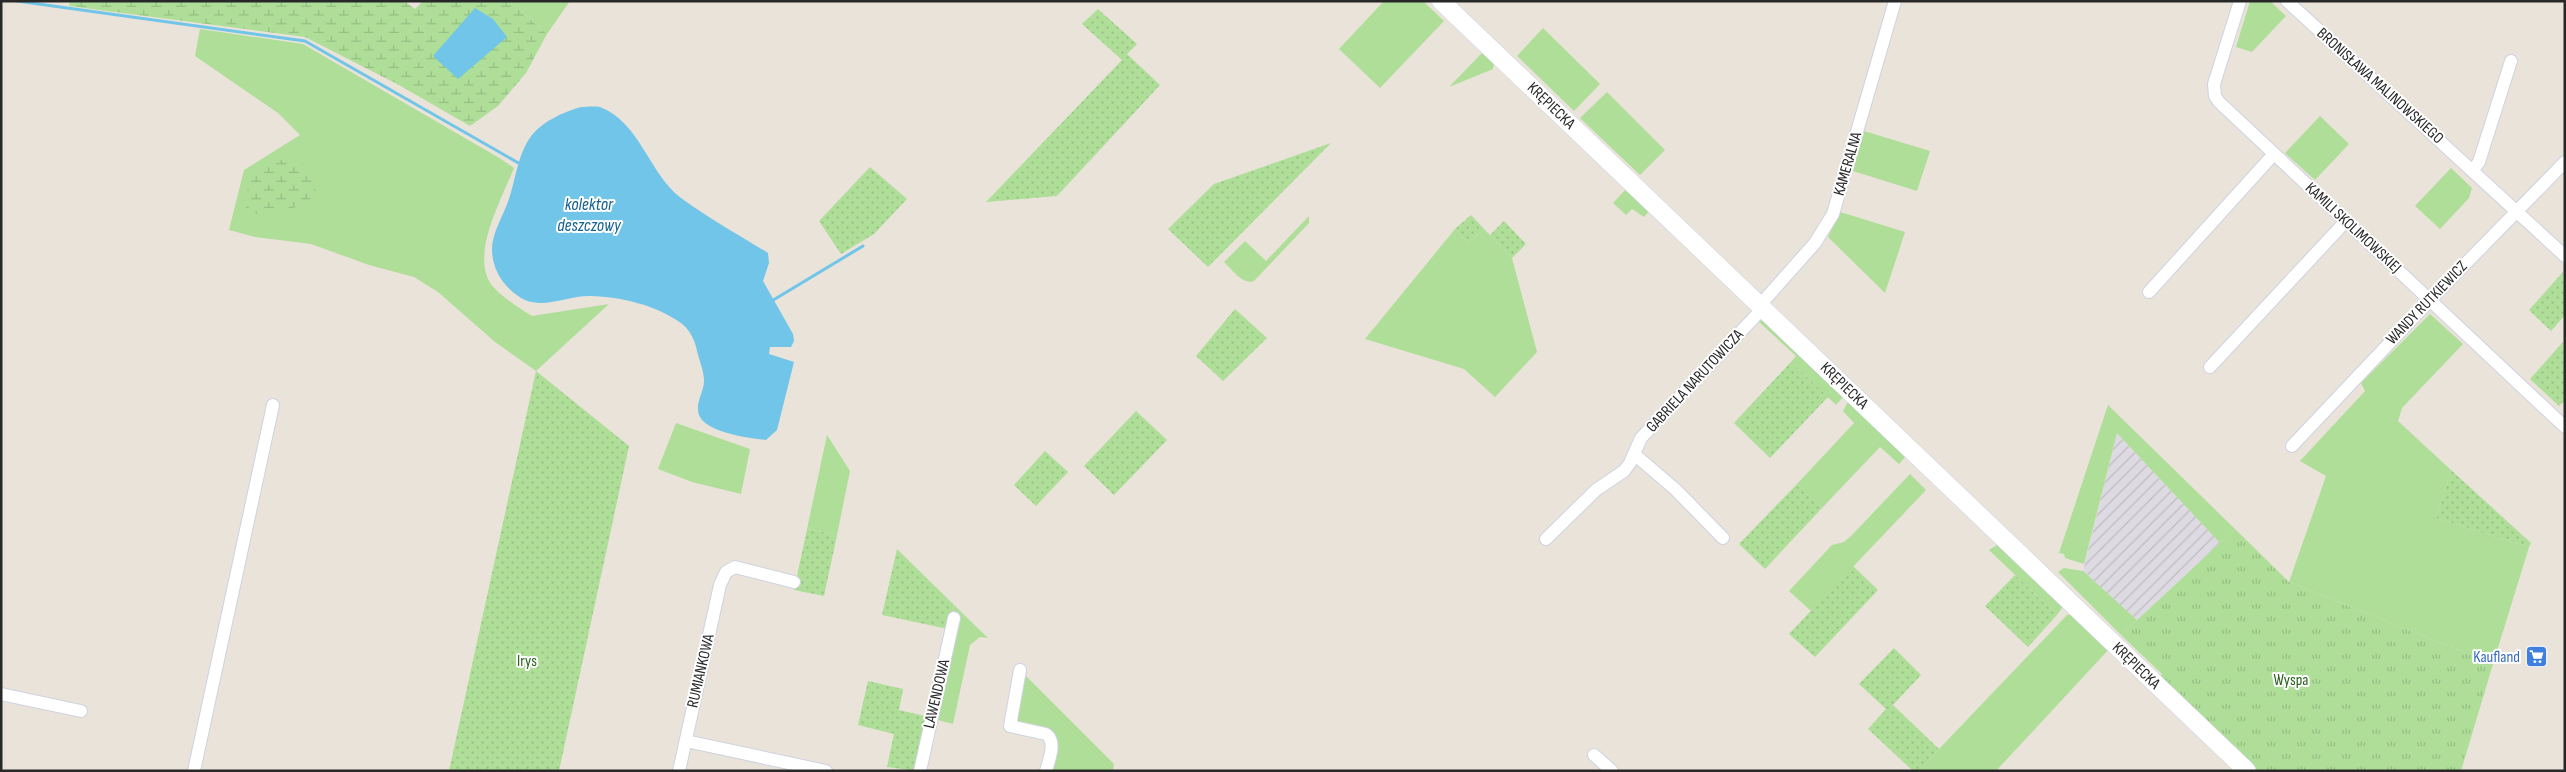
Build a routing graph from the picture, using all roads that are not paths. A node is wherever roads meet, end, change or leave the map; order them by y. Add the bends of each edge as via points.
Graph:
1 (1441, 1) edge
2 (1895, 1) edge
3 (2240, 1) edge
4 (2287, 1) edge
5 (2511, 61) dead end
6 (2273, 155) junction
7 (2565, 162) edge
8 (2474, 170) junction
9 (2517, 211) junction
10 (2346, 221) junction
11 (2565, 256) edge
12 (2149, 292) dead end
13 (2431, 299) junction
14 (1761, 307) junction
15 (2210, 367) dead end
16 (273, 405) dead end
17 (2565, 427) edge
18 (2292, 446) dead end
19 (1634, 454) junction
20 (1723, 538) dead end
21 (1546, 539) dead end
22 (794, 582) dead end
23 (954, 618) dead end
24 (1020, 670) dead end
25 (1, 694) edge
26 (80, 711) dead end
27 (686, 741) junction
28 (1594, 754) dead end
29 (194, 771) edge
30 (679, 771) edge
31 (826, 771) edge
32 (920, 771) edge
33 (1046, 771) edge
34 (1612, 771) edge
35 (2247, 771) edge

1 - 14 street, KRĘPIECKA
2 - 14 street, KAMERALNA via 1833,214 1815,242
3 - 6 street, KAMILI SKOLIMOWSKIEJ via 2214,90 2224,109
4 - 8 street, BRONISŁAWA MALINOWSKIEGO
5 - 8 street via 2480,162
6 - 10 street, KAMILI SKOLIMOWSKIEJ
6 - 12 street
7 - 9 street, WANDY RUTKIEWICZ
8 - 9 street, BRONISŁAWA MALINOWSKIEGO
9 - 11 street, BRONISŁAWA MALINOWSKIEGO
9 - 13 street, WANDY RUTKIEWICZ
10 - 13 street, KAMILI SKOLIMOWSKIEJ
10 - 15 street
13 - 17 street, KAMILI SKOLIMOWSKIEJ
13 - 18 street, WANDY RUTKIEWICZ
14 - 19 street, GABRIELA NARUTOWICZA via 1642,438
14 - 35 street, KRĘPIECKA
16 - 29 street
19 - 20 street via 1675,489
19 - 21 street, GABRIELA NARUTOWICZA via 1624,471 1596,490
22 - 27 street, RUMIANKOWA via 735,567 726,572 720,585
23 - 32 street, LAWENDOWA
24 - 33 street via 1010,726 1051,737
25 - 26 street
27 - 30 street, RUMIANKOWA
27 - 31 street
28 - 34 street

